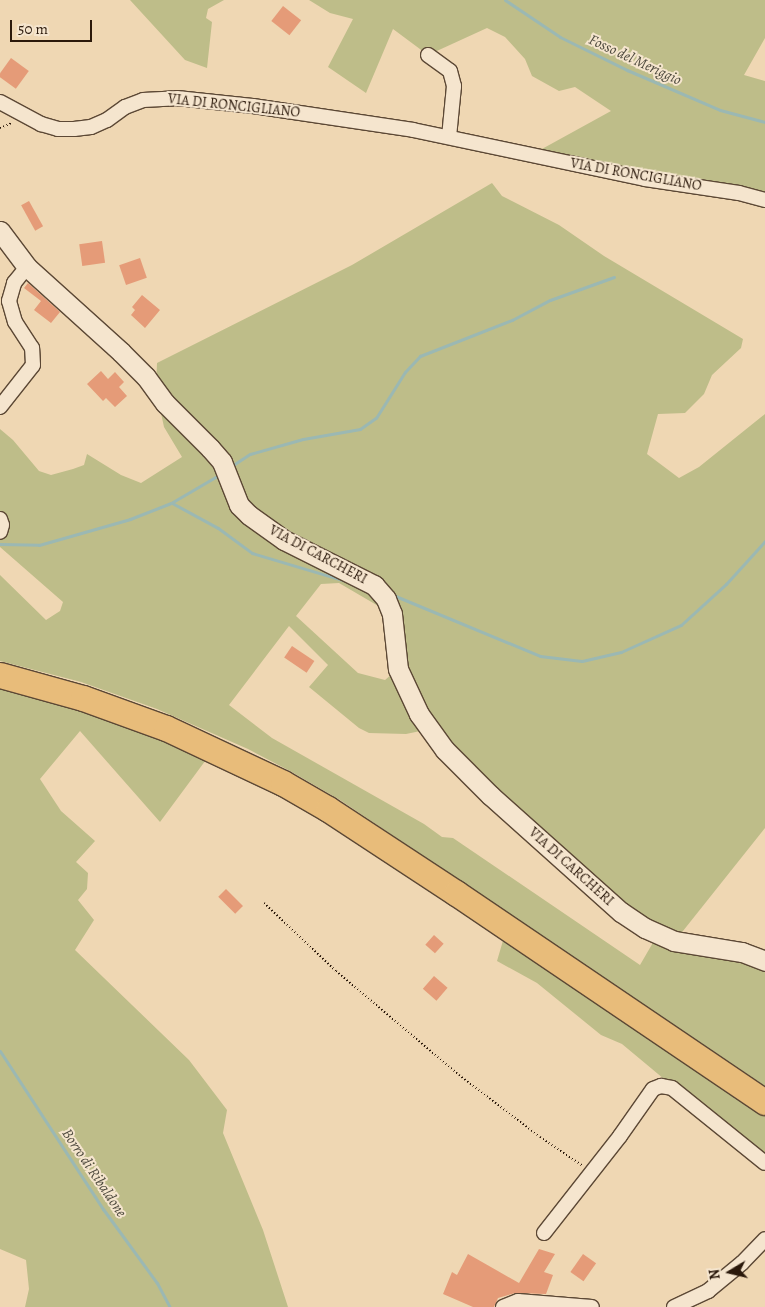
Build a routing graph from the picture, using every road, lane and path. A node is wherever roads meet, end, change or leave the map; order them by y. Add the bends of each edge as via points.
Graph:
1 (428, 55) dead end
2 (0, 102) edge
3 (449, 137) junction
4 (765, 200) edge
5 (0, 231) edge
6 (27, 267) junction
7 (0, 407) edge
8 (0, 519) edge
9 (0, 532) edge
10 (0, 660) edge
11 (0, 675) edge
12 (264, 903) dead end
13 (765, 961) edge
14 (765, 1086) edge
15 (765, 1102) edge
16 (765, 1163) edge
17 (591, 1171) junction
18 (544, 1233) dead end
19 (765, 1239) edge
20 (503, 1307) edge
21 (592, 1307) edge
22 (674, 1307) edge

1 - 3 street via 450,71 454,86
2 - 3 street, VIA DI RONCIGLIANO via 41,124 58,129 91,127 143,100 177,98 317,115
3 - 4 street, VIA DI RONCIGLIANO
5 - 6 street, VIA DI CARCHERI
6 - 7 street via 14,283 9,301 15,322 32,348 33,365
6 - 13 street, VIA DI CARCHERI via 146,377 222,462 239,505 249,515 284,540 374,585 386,599 392,614 398,670 419,714 445,750 490,795 621,912 646,928 674,941 742,952
8 - 9 street
10 - 14 highway via 81,682 157,709 248,749 298,776 356,810
11 - 15 highway via 84,698 166,728 283,783 456,893
12 - 17 path via 336,971 459,1075
16 - 17 street via 672,1088 661,1086 653,1089
17 - 18 street
19 - 22 street via 708,1291
20 - 21 street via 518,1301

